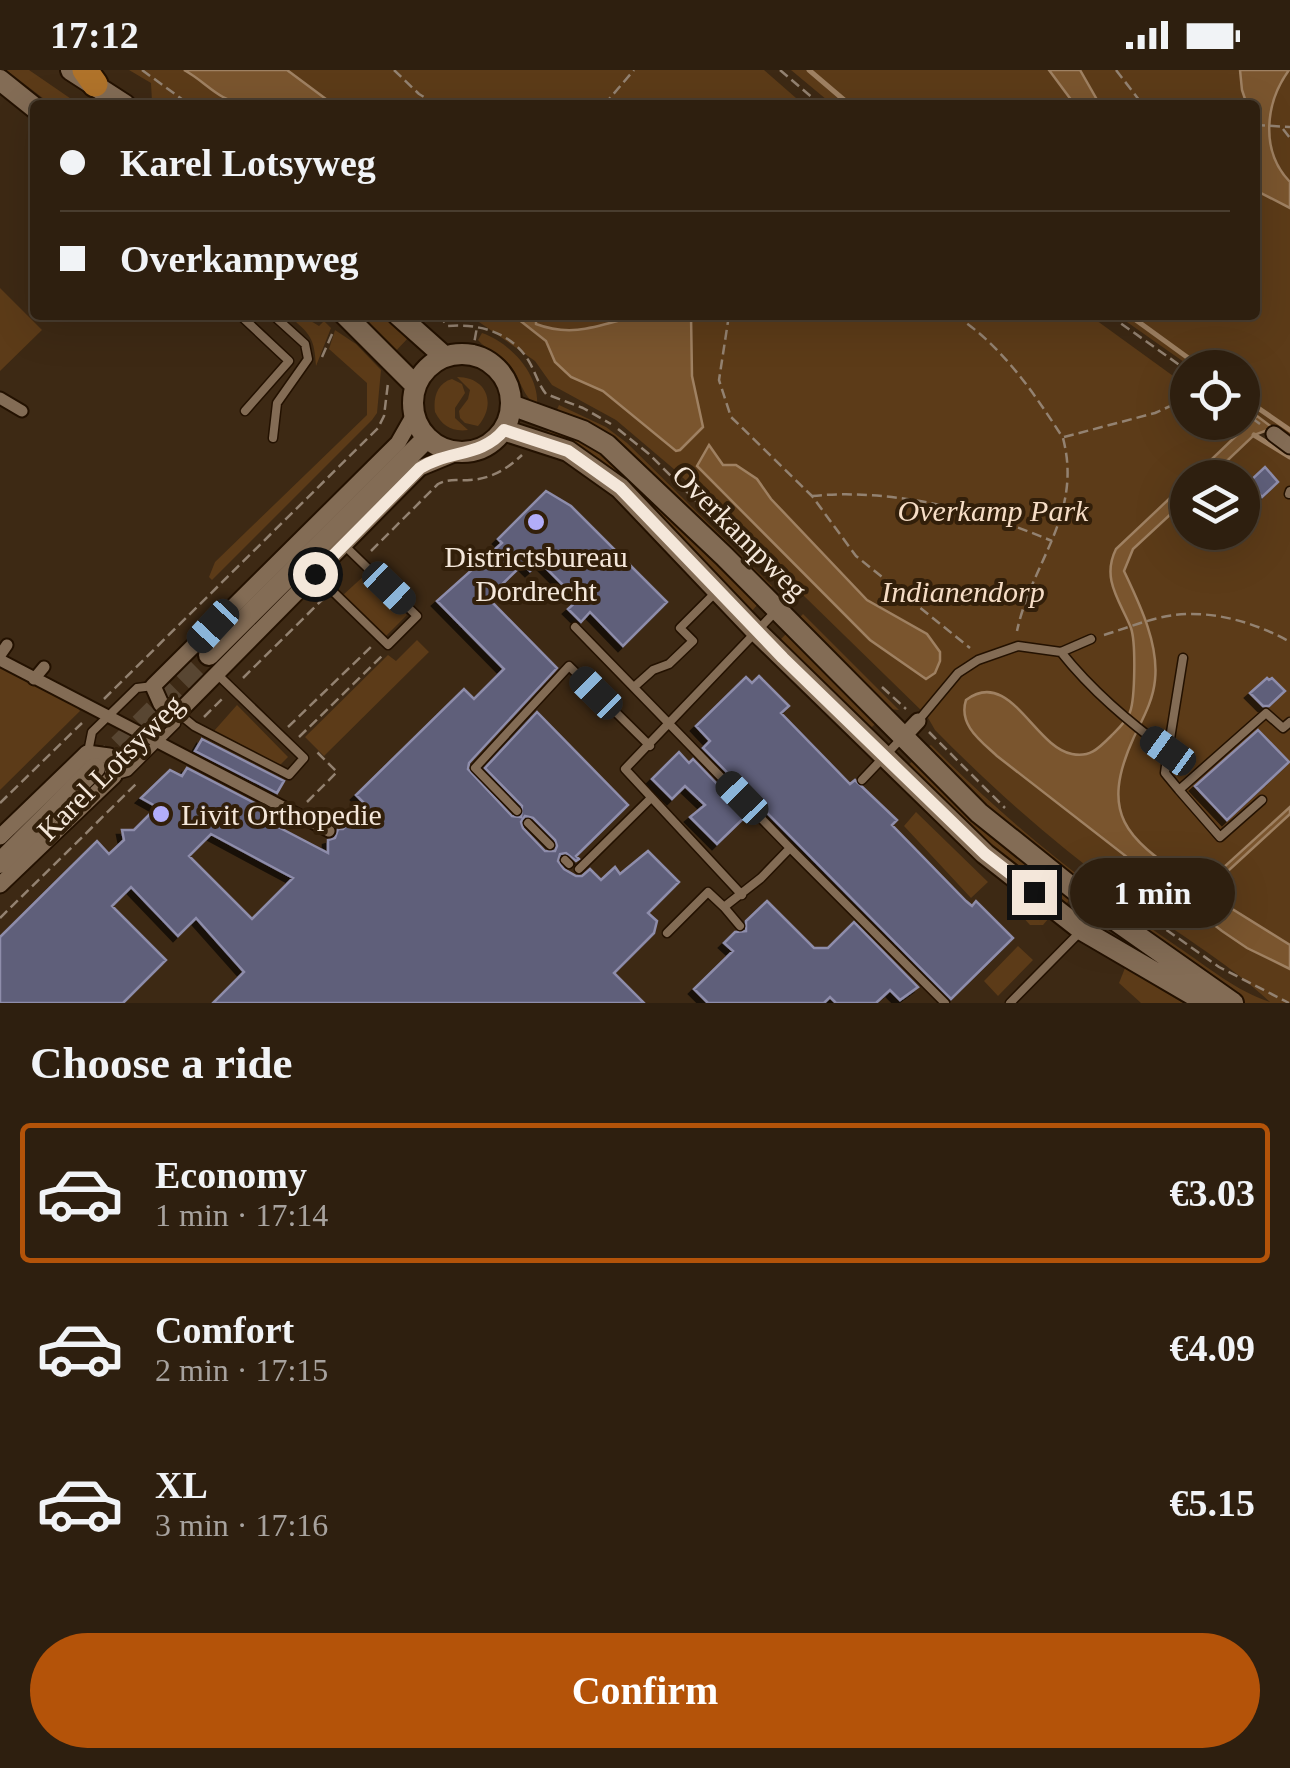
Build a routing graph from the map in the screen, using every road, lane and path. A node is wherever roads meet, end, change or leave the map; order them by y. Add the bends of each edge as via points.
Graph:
1 (70, 70) edge
2 (142, 70) edge
3 (394, 70) edge
4 (634, 70) edge
5 (780, 70) edge
6 (1116, 70) edge
7 (90, 77) edge
8 (0, 80) edge
9 (119, 100) edge
10 (183, 100) edge
11 (429, 100) edge
12 (608, 100) edge
13 (815, 100) edge
14 (1138, 100) edge
15 (30, 104) edge
16 (1260, 125) edge
17 (1290, 127) edge
18 (1282, 128) junction
19 (1290, 138) edge
20 (245, 320) edge
21 (279, 320) edge
22 (351, 320) edge
23 (404, 320) edge
24 (443, 320) edge
25 (728, 320) edge
26 (963, 320) edge
27 (1116, 320) edge
28 (472, 355) junction
29 (445, 357) junction
30 (1170, 358) edge
31 (395, 365) junction
32 (416, 386) junction
33 (0, 398) edge
34 (512, 405) junction
35 (1170, 406) edge
36 (22, 411) dead end
37 (245, 411) dead end
38 (414, 415) junction
39 (504, 430) junction
40 (1274, 434) dead end
41 (273, 438) dead end
42 (427, 438) junction
43 (532, 438) junction
44 (1062, 438) junction
45 (1290, 446) edge
46 (458, 452) junction
47 (812, 496) junction
48 (1053, 541) junction
49 (344, 545) junction
50 (361, 561) junction
51 (315, 574) junction
52 (332, 590) junction
53 (718, 590) junction
54 (776, 610) junction
55 (574, 627) dead end
56 (756, 631) junction
57 (380, 638) junction
58 (1091, 639) joint
59 (1290, 642) edge
60 (388, 645) junction
61 (1018, 646) junction
62 (1061, 652) junction
63 (2, 653) edge
64 (1183, 658) dead end
65 (206, 659) junction
66 (978, 660) junction
67 (44, 667) dead end
68 (34, 678) junction
69 (154, 686) junction
70 (634, 687) junction
71 (230, 690) junction
72 (94, 708) junction
73 (178, 713) junction
74 (109, 715) junction
75 (1290, 722) edge
76 (670, 724) junction
77 (194, 726) junction
78 (911, 728) junction
79 (279, 735) junction
80 (158, 742) junction
81 (290, 745) junction
82 (650, 746) junction
83 (1168, 751) junction
84 (884, 755) junction
85 (99, 766) junction
86 (144, 775) dead end
87 (862, 780) dead end
88 (1179, 790) junction
89 (651, 798) junction
90 (1262, 800) dead end
91 (0, 804) edge
92 (1004, 808) dead end
93 (517, 811) dead end
94 (528, 823) dead end
95 (329, 831) dead end
96 (0, 838) edge
97 (550, 844) dead end
98 (790, 848) junction
99 (0, 864) edge
100 (571, 864) dead end
101 (1092, 878) dead end
102 (0, 884) edge
103 (742, 895) junction
104 (1095, 906) junction
105 (724, 907) junction
106 (0, 918) edge
107 (740, 926) dead end
108 (1082, 930) junction
109 (667, 933) dead end
110 (945, 1003) edge
111 (1010, 1003) edge
112 (1207, 1003) edge
113 (1233, 1003) edge
114 (1290, 1003) edge

1 - 7 street
2 - 10 path
3 - 11 path
4 - 12 path
5 - 13 path
6 - 14 path
7 - 9 street
8 - 15 street
16 - 18 path
17 - 18 path
18 - 19 path
20 - 37 lane via 289,361
21 - 41 lane via 306,344 308,359 276,402
22 - 31 street
23 - 29 street
24 - 28 path via 477,326
25 - 47 path via 719,380 732,417
26 - 44 path via 1013,366
27 - 30 path
28 - 29 street
28 - 34 street via 503,376
29 - 32 street
31 - 32 street
31 - 72 path, Karel Lotsyweg via 378,428
32 - 38 street
33 - 36 street
34 - 39 street
34 - 54 street, Overkampweg via 543,404 607,445
35 - 44 path
38 - 42 street
38 - 65 street, Karel Lotsyweg via 398,442
39 - 43 street, Overkampweg
39 - 46 street via 484,447
40 - 45 street
42 - 46 street
42 - 65 street, Karel Lotsyweg
43 - 50 path via 504,470 444,480
43 - 53 street, Overkampweg via 568,451 620,488
44 - 48 path via 1068,490
46 - 49 street, Karel Lotsyweg via 420,468
47 - 48 path via 930,504
47 - 66 path via 856,556
48 - 61 path via 1021,612
49 - 50 lane
49 - 51 street, Karel Lotsyweg
50 - 60 lane via 417,616
51 - 52 lane
51 - 65 street, Karel Lotsyweg
52 - 57 lane
52 - 71 path, Karel Lotsyweg
53 - 56 street, Overkampweg
53 - 70 lane via 680,628 693,642
54 - 56 lane
54 - 78 street, Overkampweg
55 - 70 lane
56 - 76 lane
56 - 84 street, Overkampweg
57 - 60 lane
57 - 79 path
58 - 59 path via 1176,615 1220,617
58 - 62 lane
60 - 81 path
61 - 62 lane
61 - 66 lane
62 - 83 lane via 1109,705
63 - 68 street
64 - 83 lane
65 - 69 street, Karel Lotsyweg
65 - 71 lane
65 - 73 street, Karel Lotsyweg
66 - 78 lane
67 - 68 street
68 - 72 street
69 - 73 street via 161,704
69 - 74 lane, Karel Lotsyweg via 137,688
70 - 76 lane
71 - 77 path, Karel Lotsyweg
71 - 79 lane
72 - 74 street
72 - 91 path, Karel Lotsyweg
73 - 77 lane
73 - 80 lane, Karel Lotsyweg
74 - 80 street
74 - 85 lane, Karel Lotsyweg via 92,732
75 - 88 lane via 1282,728 1266,713
76 - 82 lane
76 - 98 lane
77 - 81 lane via 289,776 304,758
78 - 84 lane
78 - 92 path
78 - 104 street, Overkampweg via 979,813
79 - 81 lane
80 - 85 lane, Karel Lotsyweg via 128,772
80 - 95 street
82 - 89 lane via 625,770
82 - 93 lane via 570,666 475,768
83 - 88 lane via 1165,772
84 - 87 lane
84 - 108 street, Overkampweg via 985,854
85 - 96 street, Karel Lotsyweg
85 - 99 street, Karel Lotsyweg
85 - 102 street, Karel Lotsyweg
86 - 106 path, Karel Lotsyweg
88 - 90 lane via 1220,837
89 - 100 lane
89 - 103 lane
94 - 97 lane
98 - 103 lane
98 - 110 lane
101 - 114 path via 1219,966
103 - 105 lane
104 - 108 street
104 - 113 street, Overkampweg
105 - 107 lane
105 - 109 lane via 708,892
108 - 111 lane
108 - 112 street, Overkampweg

